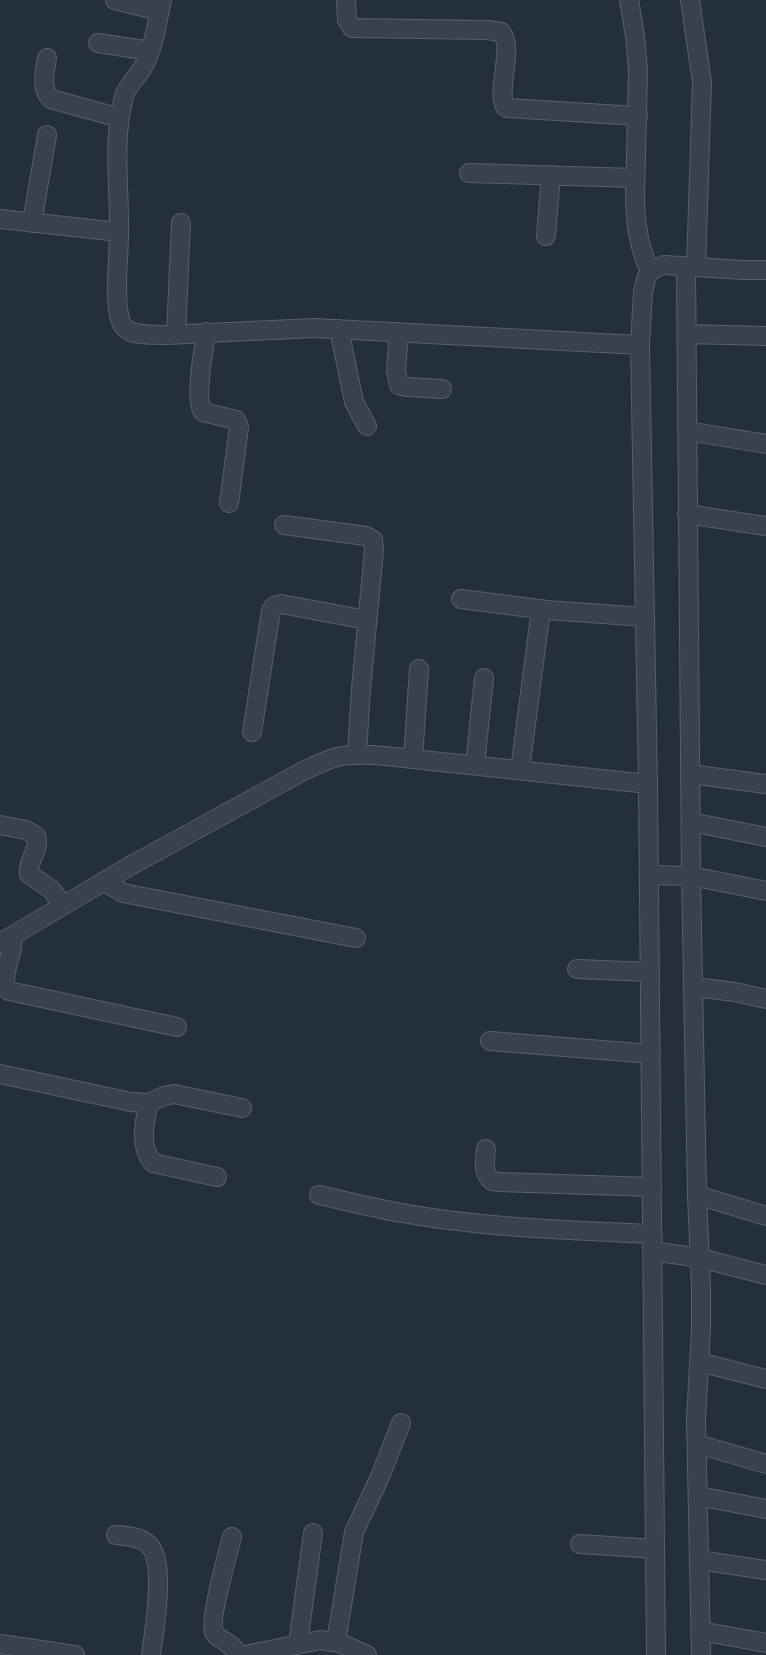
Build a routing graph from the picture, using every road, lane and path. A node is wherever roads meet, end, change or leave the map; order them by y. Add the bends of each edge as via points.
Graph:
1 (115, 0) edge
2 (346, 0) edge
3 (628, 0) edge
4 (690, 0) edge
5 (160, 6) edge
6 (98, 43) dead end
7 (150, 51) junction
8 (47, 58) dead end
9 (638, 116) junction
10 (120, 118) junction
11 (46, 135) dead end
12 (469, 173) dead end
13 (551, 175) junction
14 (636, 178) junction
15 (0, 219) edge
16 (32, 223) junction
17 (181, 224) dead end
18 (120, 232) junction
19 (546, 236) dead end
20 (691, 267) junction
21 (766, 270) edge
22 (650, 271) junction
23 (339, 329) junction
24 (206, 332) junction
25 (399, 332) junction
26 (176, 334) junction
27 (686, 334) junction
28 (766, 336) edge
29 (640, 345) junction
30 (442, 389) dead end
31 (367, 426) dead end
32 (687, 431) junction
33 (766, 444) edge
34 (229, 503) dead end
35 (688, 514) junction
36 (284, 525) dead end
37 (766, 526) edge
38 (461, 599) dead end
39 (541, 609) junction
40 (645, 617) junction
41 (367, 620) junction
42 (419, 669) dead end
43 (484, 678) dead end
44 (252, 732) dead end
45 (357, 754) junction
46 (413, 759) junction
47 (475, 765) junction
48 (520, 770) junction
49 (690, 774) junction
50 (648, 784) junction
51 (766, 784) edge
52 (691, 822) junction
53 (0, 825) edge
54 (766, 837) edge
55 (654, 875) junction
56 (686, 876) junction
57 (105, 882) junction
58 (766, 891) edge
59 (63, 906) junction
60 (356, 938) dead end
61 (6, 940) edge
62 (577, 969) dead end
63 (650, 972) junction
64 (694, 987) junction
65 (766, 998) edge
66 (177, 1027) dead end
67 (490, 1041) dead end
68 (651, 1054) junction
69 (0, 1074) edge
70 (149, 1103) junction
71 (242, 1108) dead end
72 (486, 1149) dead end
73 (217, 1177) dead end
74 (652, 1187) junction
75 (319, 1195) dead end
76 (697, 1195) junction
77 (766, 1216) edge
78 (657, 1246) junction
79 (694, 1257) junction
80 (766, 1275) edge
81 (699, 1362) junction
82 (766, 1379) edge
83 (401, 1423) dead end
84 (697, 1444) junction
85 (766, 1464) edge
86 (698, 1496) junction
87 (766, 1508) edge
88 (313, 1533) dead end
89 (116, 1534) dead end
90 (232, 1537) dead end
91 (580, 1544) dead end
92 (655, 1549) junction
93 (700, 1560) junction
94 (766, 1570) edge
95 (700, 1631) junction
96 (336, 1642) junction
97 (766, 1643) edge
98 (0, 1644) edge
99 (298, 1644) junction
100 (75, 1655) edge
101 (151, 1655) edge
102 (238, 1655) edge
103 (245, 1655) edge
104 (367, 1655) edge
105 (656, 1655) edge
106 (701, 1655) edge

1 - 5 street
2 - 9 street via 347,20 352,28 501,32 506,42 502,95 504,107
3 - 9 street via 636,43
4 - 20 street via 702,82
5 - 7 street
6 - 7 street
7 - 10 street via 125,95
8 - 10 street via 44,83 51,99
9 - 14 street
10 - 18 street
11 - 16 street
12 - 13 street
13 - 14 street
13 - 19 street
14 - 22 street via 638,233
15 - 16 street
16 - 18 street
17 - 26 street
18 - 26 street via 118,308 121,321 125,328 132,332
20 - 21 street
20 - 22 street via 664,265
20 - 27 street
22 - 29 street via 643,292
23 - 24 street
23 - 25 street
23 - 31 street via 354,402
24 - 26 street
24 - 34 street via 200,408 203,412 236,420 239,427
25 - 29 street
25 - 30 street via 396,371 399,385
27 - 28 street
27 - 32 street
29 - 40 street
32 - 33 street
32 - 35 street
35 - 37 street
35 - 49 street
36 - 41 street via 372,538 374,550
38 - 39 street
39 - 40 street
39 - 48 street
40 - 50 street
41 - 44 street via 281,604 274,606 271,611
41 - 45 street
42 - 46 street
43 - 47 street
45 - 46 street
45 - 57 street via 344,754 316,764
46 - 47 street
47 - 48 street
48 - 50 street
49 - 51 street
49 - 52 street
50 - 55 street
52 - 54 street
52 - 56 street
53 - 59 street via 26,830 36,836 37,843 29,874 52,890
55 - 56 street
55 - 63 street
56 - 58 street
56 - 64 street
57 - 59 street
57 - 60 street via 123,893
59 - 61 street
61 - 66 street via 12,951 5,979 9,991
62 - 63 street
63 - 68 street
64 - 65 street
64 - 76 street
67 - 68 street
68 - 74 street
69 - 70 street via 131,1102
70 - 71 street via 174,1094
70 - 73 street via 144,1131 148,1156 153,1163
72 - 74 street via 484,1165 492,1181
74 - 78 street
75 - 78 street via 402,1213 562,1230
76 - 77 street
76 - 79 street
78 - 79 street
78 - 92 street
79 - 80 street
79 - 81 street via 701,1329
81 - 82 street
81 - 84 street
83 - 96 street via 380,1477 354,1532
84 - 85 street
84 - 86 street
86 - 87 street
86 - 93 street
88 - 99 street
89 - 101 street via 144,1541 155,1554 158,1570 157,1604
90 - 102 street via 214,1613 213,1628 216,1635 233,1646
91 - 92 street
92 - 105 street
93 - 94 street
93 - 95 street
95 - 97 street
95 - 106 street
96 - 99 street via 320,1640
96 - 104 street
98 - 100 street
99 - 103 street

